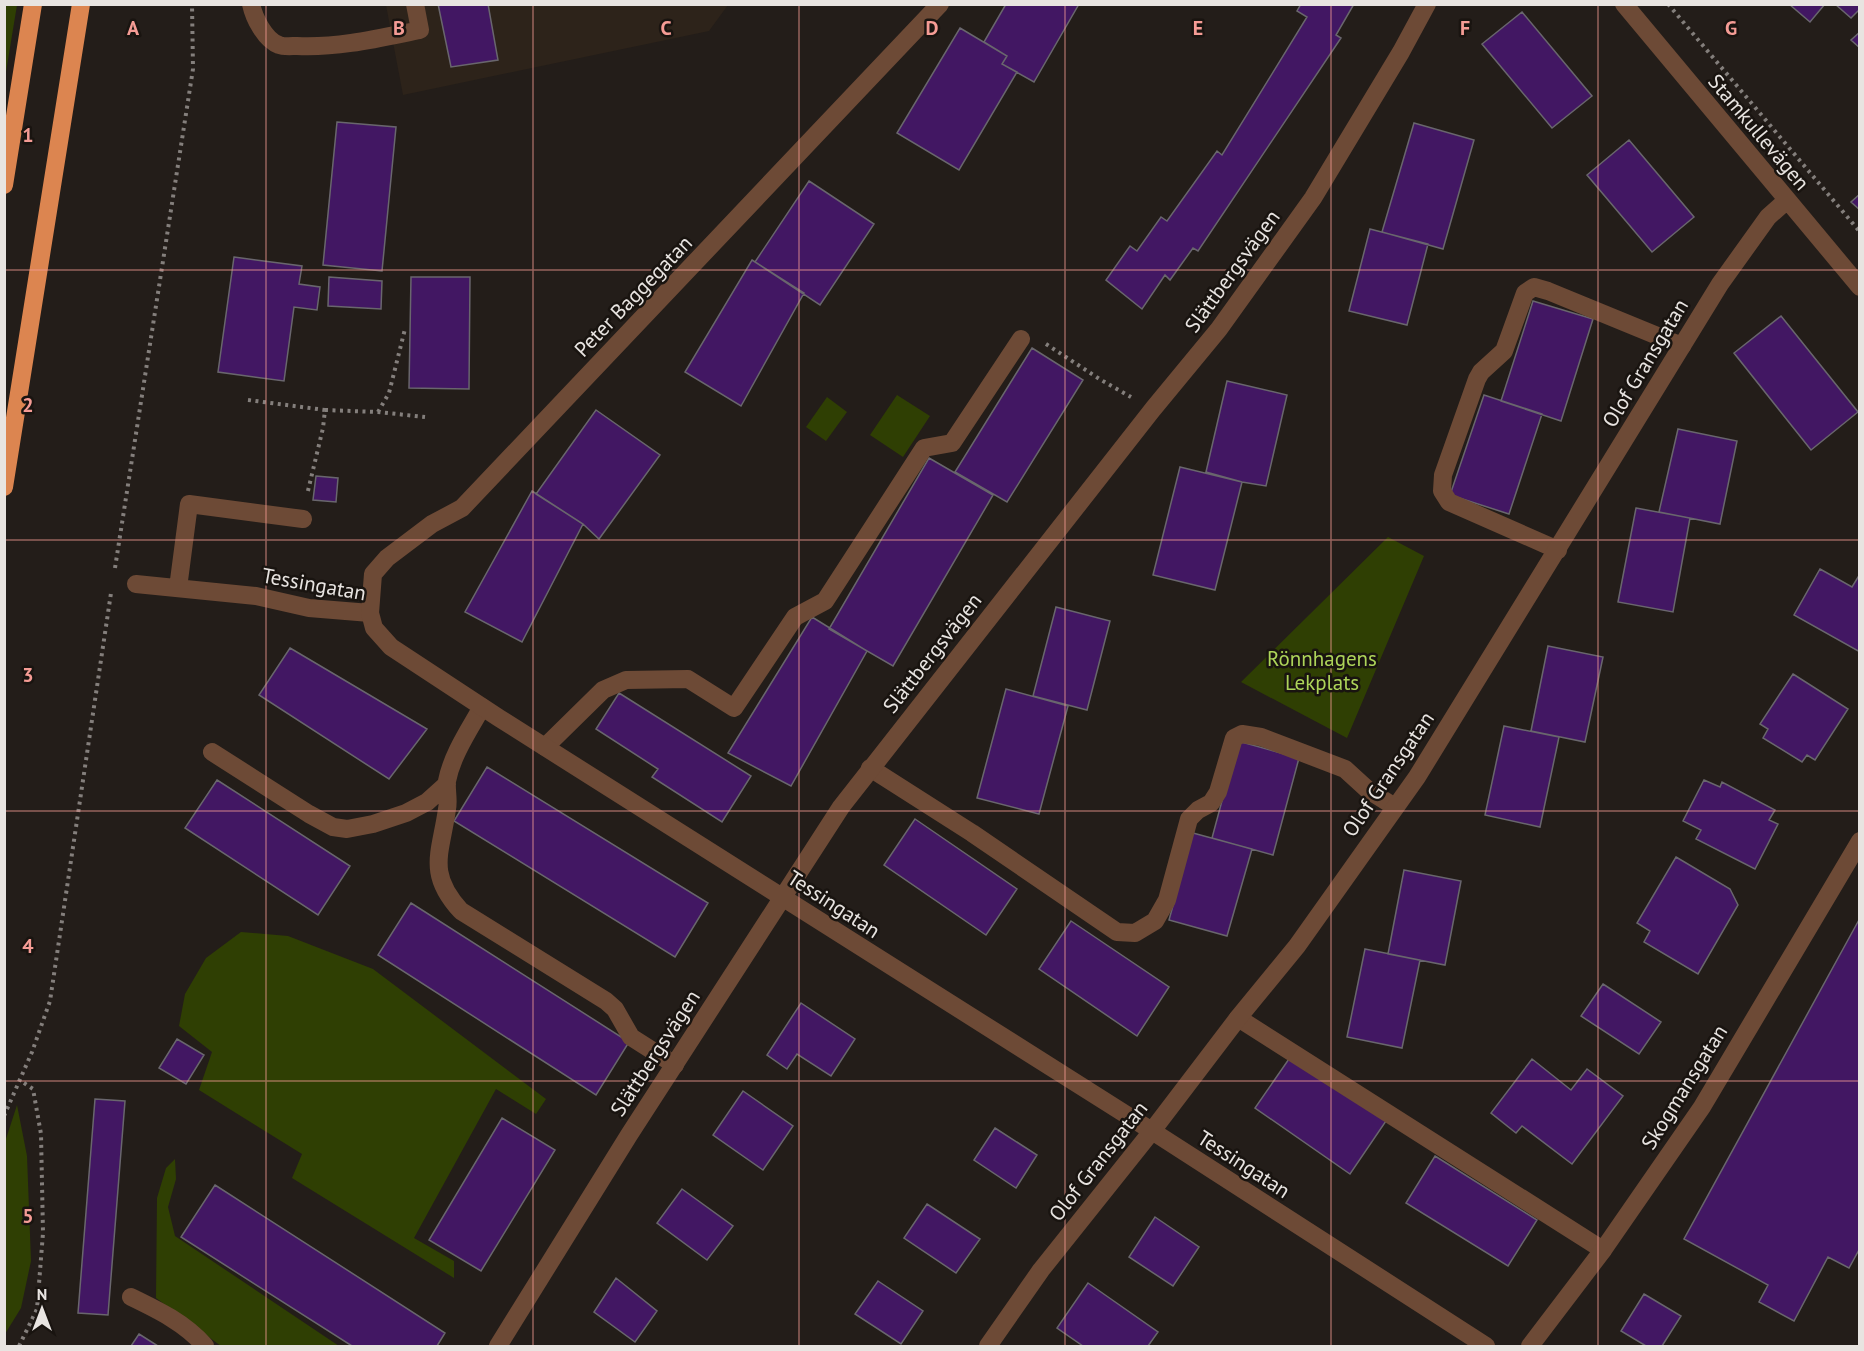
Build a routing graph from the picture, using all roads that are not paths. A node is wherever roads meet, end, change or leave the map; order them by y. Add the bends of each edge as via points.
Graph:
1 (33, 4) edge
2 (81, 4) edge
3 (251, 4) edge
4 (415, 4) edge
5 (940, 4) edge
6 (1427, 4) edge
7 (1624, 4) edge
8 (4, 184) edge
9 (1786, 201) junction
10 (1860, 287) edge
11 (1021, 339) road end
12 (1682, 346) junction
13 (4, 487) edge
14 (303, 519) road end
15 (1558, 550) junction
16 (136, 584) dead end
17 (178, 588) junction
18 (370, 613) junction
19 (482, 707) junction
20 (545, 747) junction
21 (212, 752) dead end
22 (870, 768) junction
23 (447, 784) junction
24 (1395, 807) junction
25 (1860, 841) edge
26 (783, 898) junction
27 (1238, 1018) junction
28 (675, 1065) junction
29 (1152, 1131) junction
30 (1603, 1251) junction
31 (130, 1298) dead end
32 (205, 1347) edge
33 (498, 1347) edge
34 (988, 1347) edge
35 (1486, 1347) edge
36 (1530, 1347) edge

1 - 8 highway
2 - 13 highway
3 - 4 street via 267,36 279,45 309,46 352,43 420,30
5 - 18 street, Peter Baggegatan via 462,508 432,524 387,558 373,574
6 - 22 street, Slättbergsvägen via 1313,198 1219,329
7 - 9 street, Stamkullevägen
9 - 10 street, Stamkullevägen
9 - 12 street, Olof Gransgatan via 1768,217
11 - 20 street via 952,443 924,448 825,601 795,617 734,708 688,679 626,680 603,690
12 - 15 street, Olof Gransgatan
12 - 15 street via 1548,291 1534,287 1525,293 1504,351 1478,379 1443,475 1442,491 1449,502
14 - 17 street via 189,504
15 - 24 street, Olof Gransgatan
16 - 17 street, Tessingatan
17 - 18 street, Tessingatan
18 - 19 street, Tessingatan via 374,628 391,647
19 - 20 street, Tessingatan
19 - 23 street via 451,766
20 - 26 street, Tessingatan
21 - 23 street via 309,814 333,827 347,829 406,813 427,802
22 - 24 street via 1117,932 1135,933 1155,921 1167,900 1189,819 1211,803 1218,792 1234,738 1242,734 1262,737 1345,769
22 - 26 street, Slättbergsvägen
23 - 28 street via 448,806 437,859 448,897 461,911 606,1001 615,1009 630,1037
24 - 27 street, Olof Gransgatan via 1297,946
25 - 30 street, Skogmansgatan via 1702,1107
26 - 28 street, Slättbergsvägen
26 - 29 street, Tessingatan
27 - 29 street, Olof Gransgatan
27 - 30 street
28 - 33 street, Slättbergsvägen
29 - 34 street, Olof Gransgatan via 1041,1270
29 - 35 street, Tessingatan
30 - 36 street, Skogmansgatan
31 - 32 street via 163,1312

